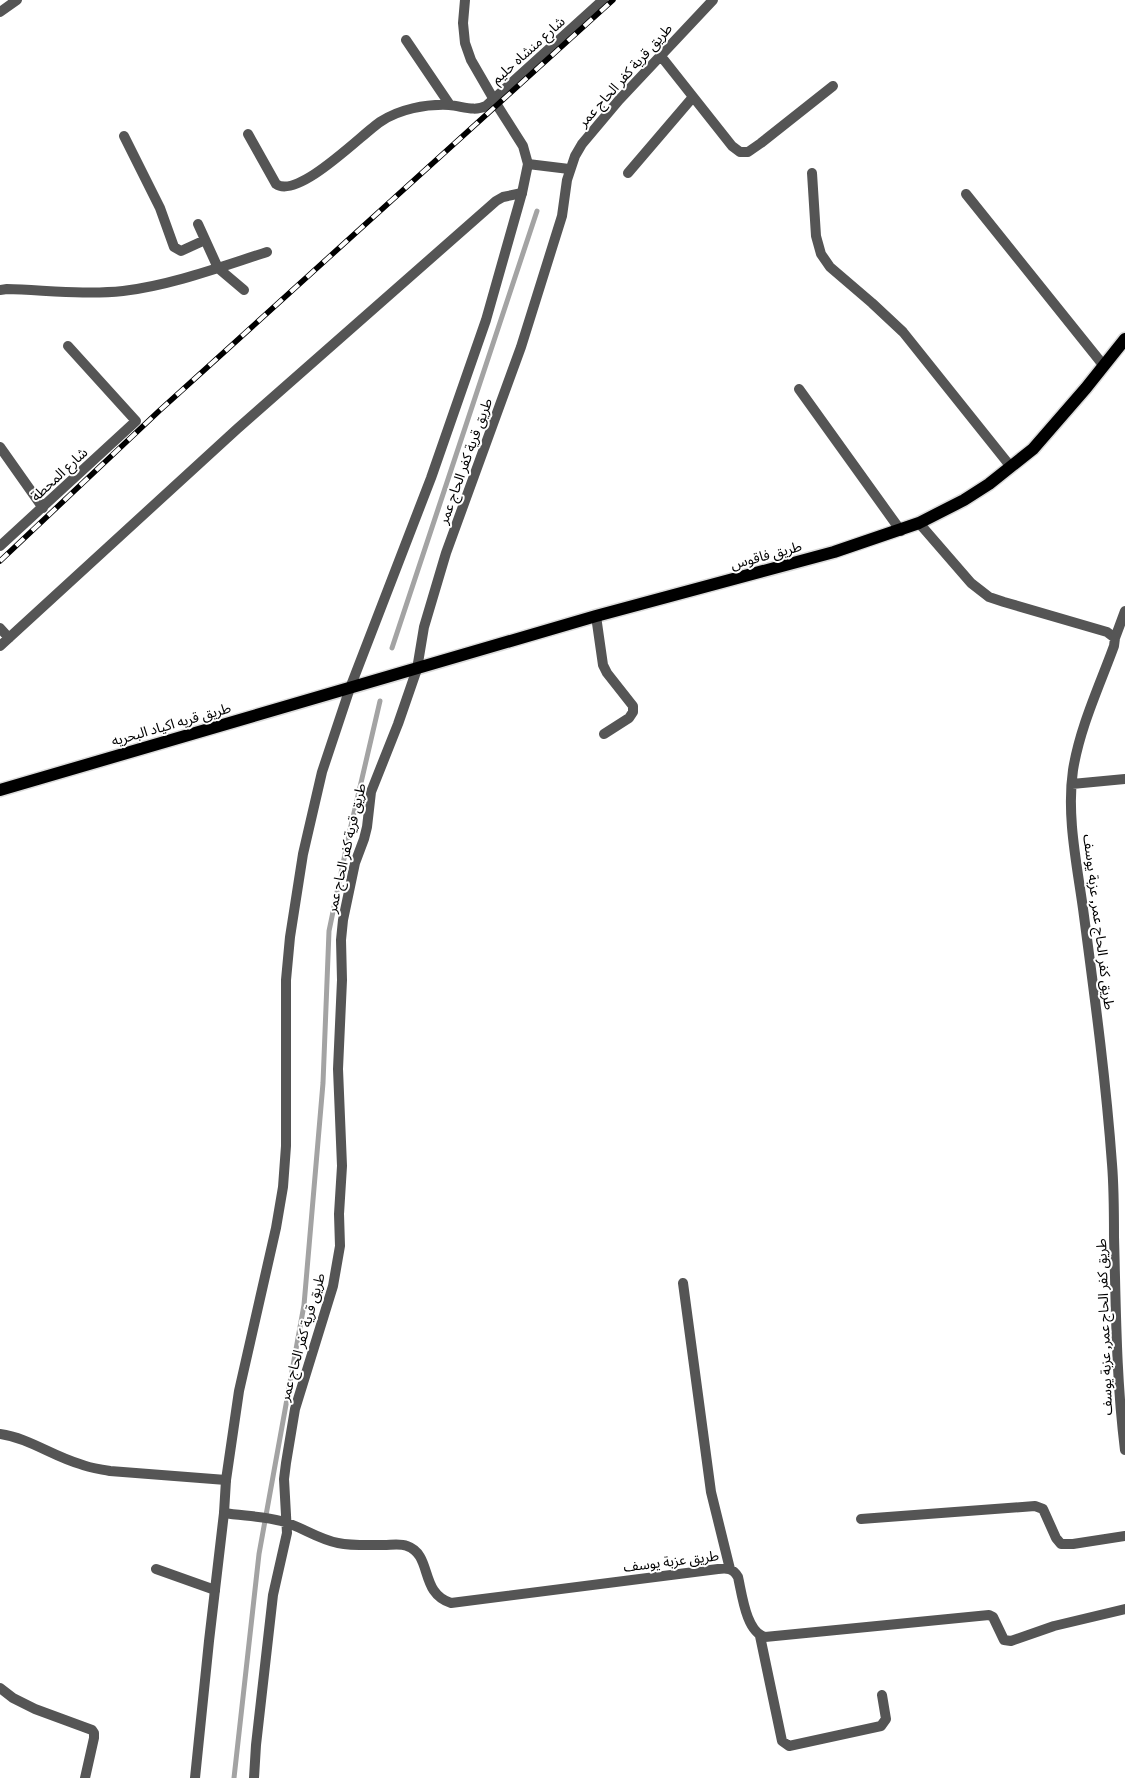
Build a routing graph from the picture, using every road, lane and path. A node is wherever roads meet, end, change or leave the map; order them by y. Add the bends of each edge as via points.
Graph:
1 (17, 0) edge
2 (465, 0) edge
3 (603, 0) edge
4 (713, 0) edge
5 (0, 12) edge
6 (406, 40) dead end
7 (660, 55) junction
8 (833, 86) dead end
9 (693, 97) junction
10 (494, 100) junction
11 (450, 105) junction
12 (248, 134) dead end
13 (124, 136) dead end
14 (528, 164) junction
15 (569, 169) junction
16 (628, 173) dead end
17 (812, 173) dead end
18 (522, 193) junction
19 (966, 194) dead end
20 (198, 224) dead end
21 (205, 240) junction
22 (267, 252) dead end
23 (218, 268) junction
24 (0, 290) edge
25 (244, 290) dead end
26 (1125, 340) edge
27 (68, 346) dead end
28 (1104, 366) junction
29 (799, 389) dead end
30 (0, 446) edge
31 (1011, 467) junction
32 (43, 508) junction
33 (919, 524) junction
34 (901, 530) junction
35 (0, 546) edge
36 (1125, 611) edge
37 (596, 616) junction
38 (0, 628) edge
39 (9, 638) junction
40 (1115, 638) junction
41 (0, 646) edge
42 (417, 669) junction
43 (350, 688) junction
44 (604, 734) dead end
45 (1125, 778) edge
46 (1072, 784) junction
47 (0, 790) edge
48 (683, 1283) dead end
49 (0, 1434) edge
50 (1125, 1450) edge
51 (226, 1480) junction
52 (224, 1513) junction
53 (861, 1519) dead end
54 (284, 1522) junction
55 (1125, 1536) edge
56 (156, 1569) dead end
57 (730, 1569) junction
58 (215, 1590) junction
59 (1125, 1609) edge
60 (760, 1636) junction
61 (0, 1688) edge
62 (882, 1695) dead end
63 (85, 1778) edge
64 (195, 1778) edge
65 (254, 1778) edge

1 - 5 street
2 - 10 street via 465,43
3 - 10 street, شارع منشاه حليم
4 - 7 street, طريق قرية كفر الحاج عمر
6 - 11 street
7 - 9 street
7 - 15 street, طريق قرية كفر الحاج عمر via 582,144
8 - 9 street via 748,152 740,152 732,146
9 - 16 street
10 - 11 street via 477,109
10 - 14 street via 523,146
11 - 12 street via 432,105 385,118 326,167 286,187 276,184
13 - 21 street via 160,208 174,247 181,251
14 - 15 street
14 - 18 street, طريق قرية كفر الحاج عمر
15 - 42 street, طريق قرية كفر الحاج عمر via 562,216 521,347 446,553 424,627
17 - 31 street via 816,236 821,254 830,267 903,332
18 - 39 street via 496,202 237,429
18 - 43 street, طريق قرية كفر الحاج عمر via 486,320 431,478
19 - 28 street
20 - 21 street
21 - 23 street
22 - 23 street
23 - 24 street via 122,291
23 - 25 street
26 - 28 main road, طريق فاقوس
27 - 32 street, شارع المحطة via 136,421
28 - 31 main road, طريق فاقوس via 1033,449
29 - 34 street
30 - 32 street
31 - 33 main road, طريق فاقوس via 964,500
32 - 35 street, شارع المحطة
33 - 34 main road, طريق فاقوس
33 - 40 street via 970,582 990,597 1107,632
34 - 37 main road, طريق فاقوس via 834,552
36 - 40 street, طريق كفر الحاج عمر, عزبة يوسف
37 - 42 main road, طريق فاقوس
37 - 44 street via 603,665 634,712
38 - 39 street
39 - 41 street
40 - 46 street, طريق كفر الحاج عمر, عزبة يوسف via 1082,733
42 - 43 main road, طريق فاقوس
42 - 54 street, طريق قرية كفر الحاج عمر via 371,792 365,833 343,920 338,1069 342,1166 340,1246 333,1286 295,1408 284,1479
43 - 47 main road, طريق قريه اكياد البحريه
43 - 51 street, طريق قرية كفر الحاج عمر via 322,772 296,895 286,980 283,1187 240,1391
45 - 46 street
46 - 50 street, طريق كفر الحاج عمر, عزبة يوسف via 1074,842 1113,1165 1119,1405
48 - 57 street via 711,1492
49 - 51 street via 24,1440 93,1468
51 - 52 street, طريق قرية كفر الحاج عمر
52 - 54 street, طريق عزبة يوسف
52 - 58 street, طريق قرية كفر الحاج عمر
53 - 55 street via 1035,1506 1043,1509 1061,1544
54 - 57 street, طريق عزبة يوسف via 337,1543 406,1545 421,1558 436,1596 451,1603
54 - 65 street, طريق قرية كفر الحاج عمر via 286,1533 272,1595
56 - 58 street
57 - 60 street, طريق عزبة يوسف via 738,1577 750,1622
58 - 64 street, طريق قرية كفر الحاج عمر
59 - 60 street via 1054,1626 1011,1641 1004,1640 989,1615
60 - 62 street, طريق عزبة يوسف via 782,1741 789,1746 881,1726 886,1719
61 - 63 street via 35,1709 92,1730 94,1738

